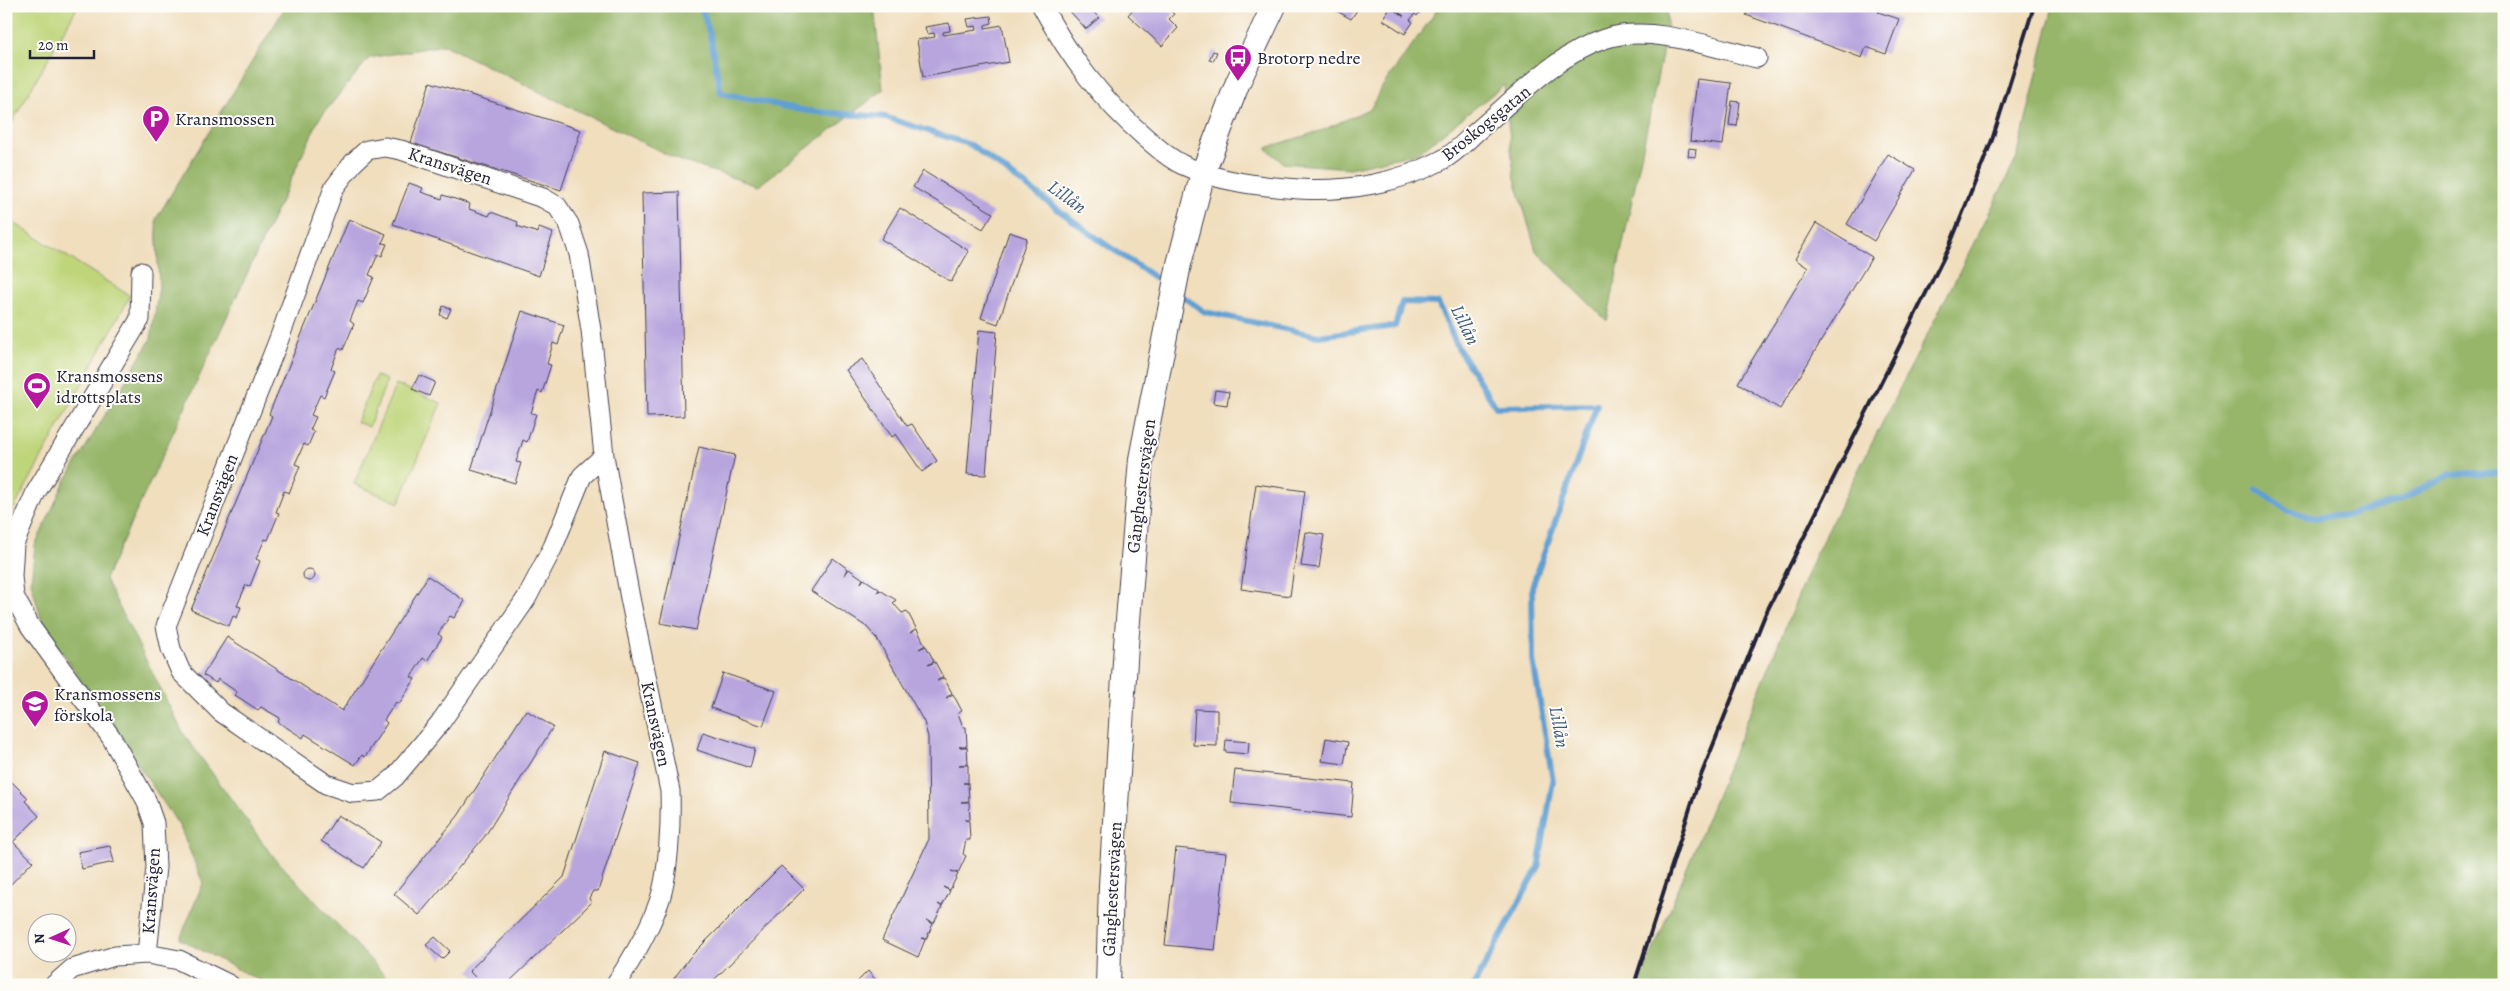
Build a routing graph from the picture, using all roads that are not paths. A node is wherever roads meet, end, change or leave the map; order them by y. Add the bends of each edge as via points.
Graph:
1 (1042, 6) edge
2 (1274, 6) edge
3 (1757, 58) dead end
4 (1204, 172) junction
5 (141, 272) dead end
6 (604, 456) junction
7 (147, 954) junction
8 (54, 985) edge
9 (230, 985) edge
10 (615, 985) edge
11 (1108, 985) edge

1 - 4 street, Broskogsgatan via 1063,45 1095,89 1167,156
2 - 4 street, Gånghestersvägen via 1238,82
3 - 4 street, Broskogsgatan via 1670,36 1605,38 1567,55 1444,159 1401,179 1327,190 1260,186
4 - 11 street, Gånghestersvägen via 1178,264 1141,459 1131,565
5 - 7 street, Kransvägen via 140,319 36,492 14,544 12,576 14,596 30,626 111,737 146,800 154,823 156,867
6 - 6 street, Kransvägen via 592,330 579,254 569,224 557,206 401,150 385,147 367,150 334,188 279,339 166,626 181,672 221,712 326,784 353,793 378,791 395,777 440,723 526,599 553,547 582,476
6 - 10 street, Kransvägen via 665,762 671,814 661,898 637,951
7 - 8 street, Kransvägen via 116,956 72,969
7 - 9 street, Kransvägen via 179,960

